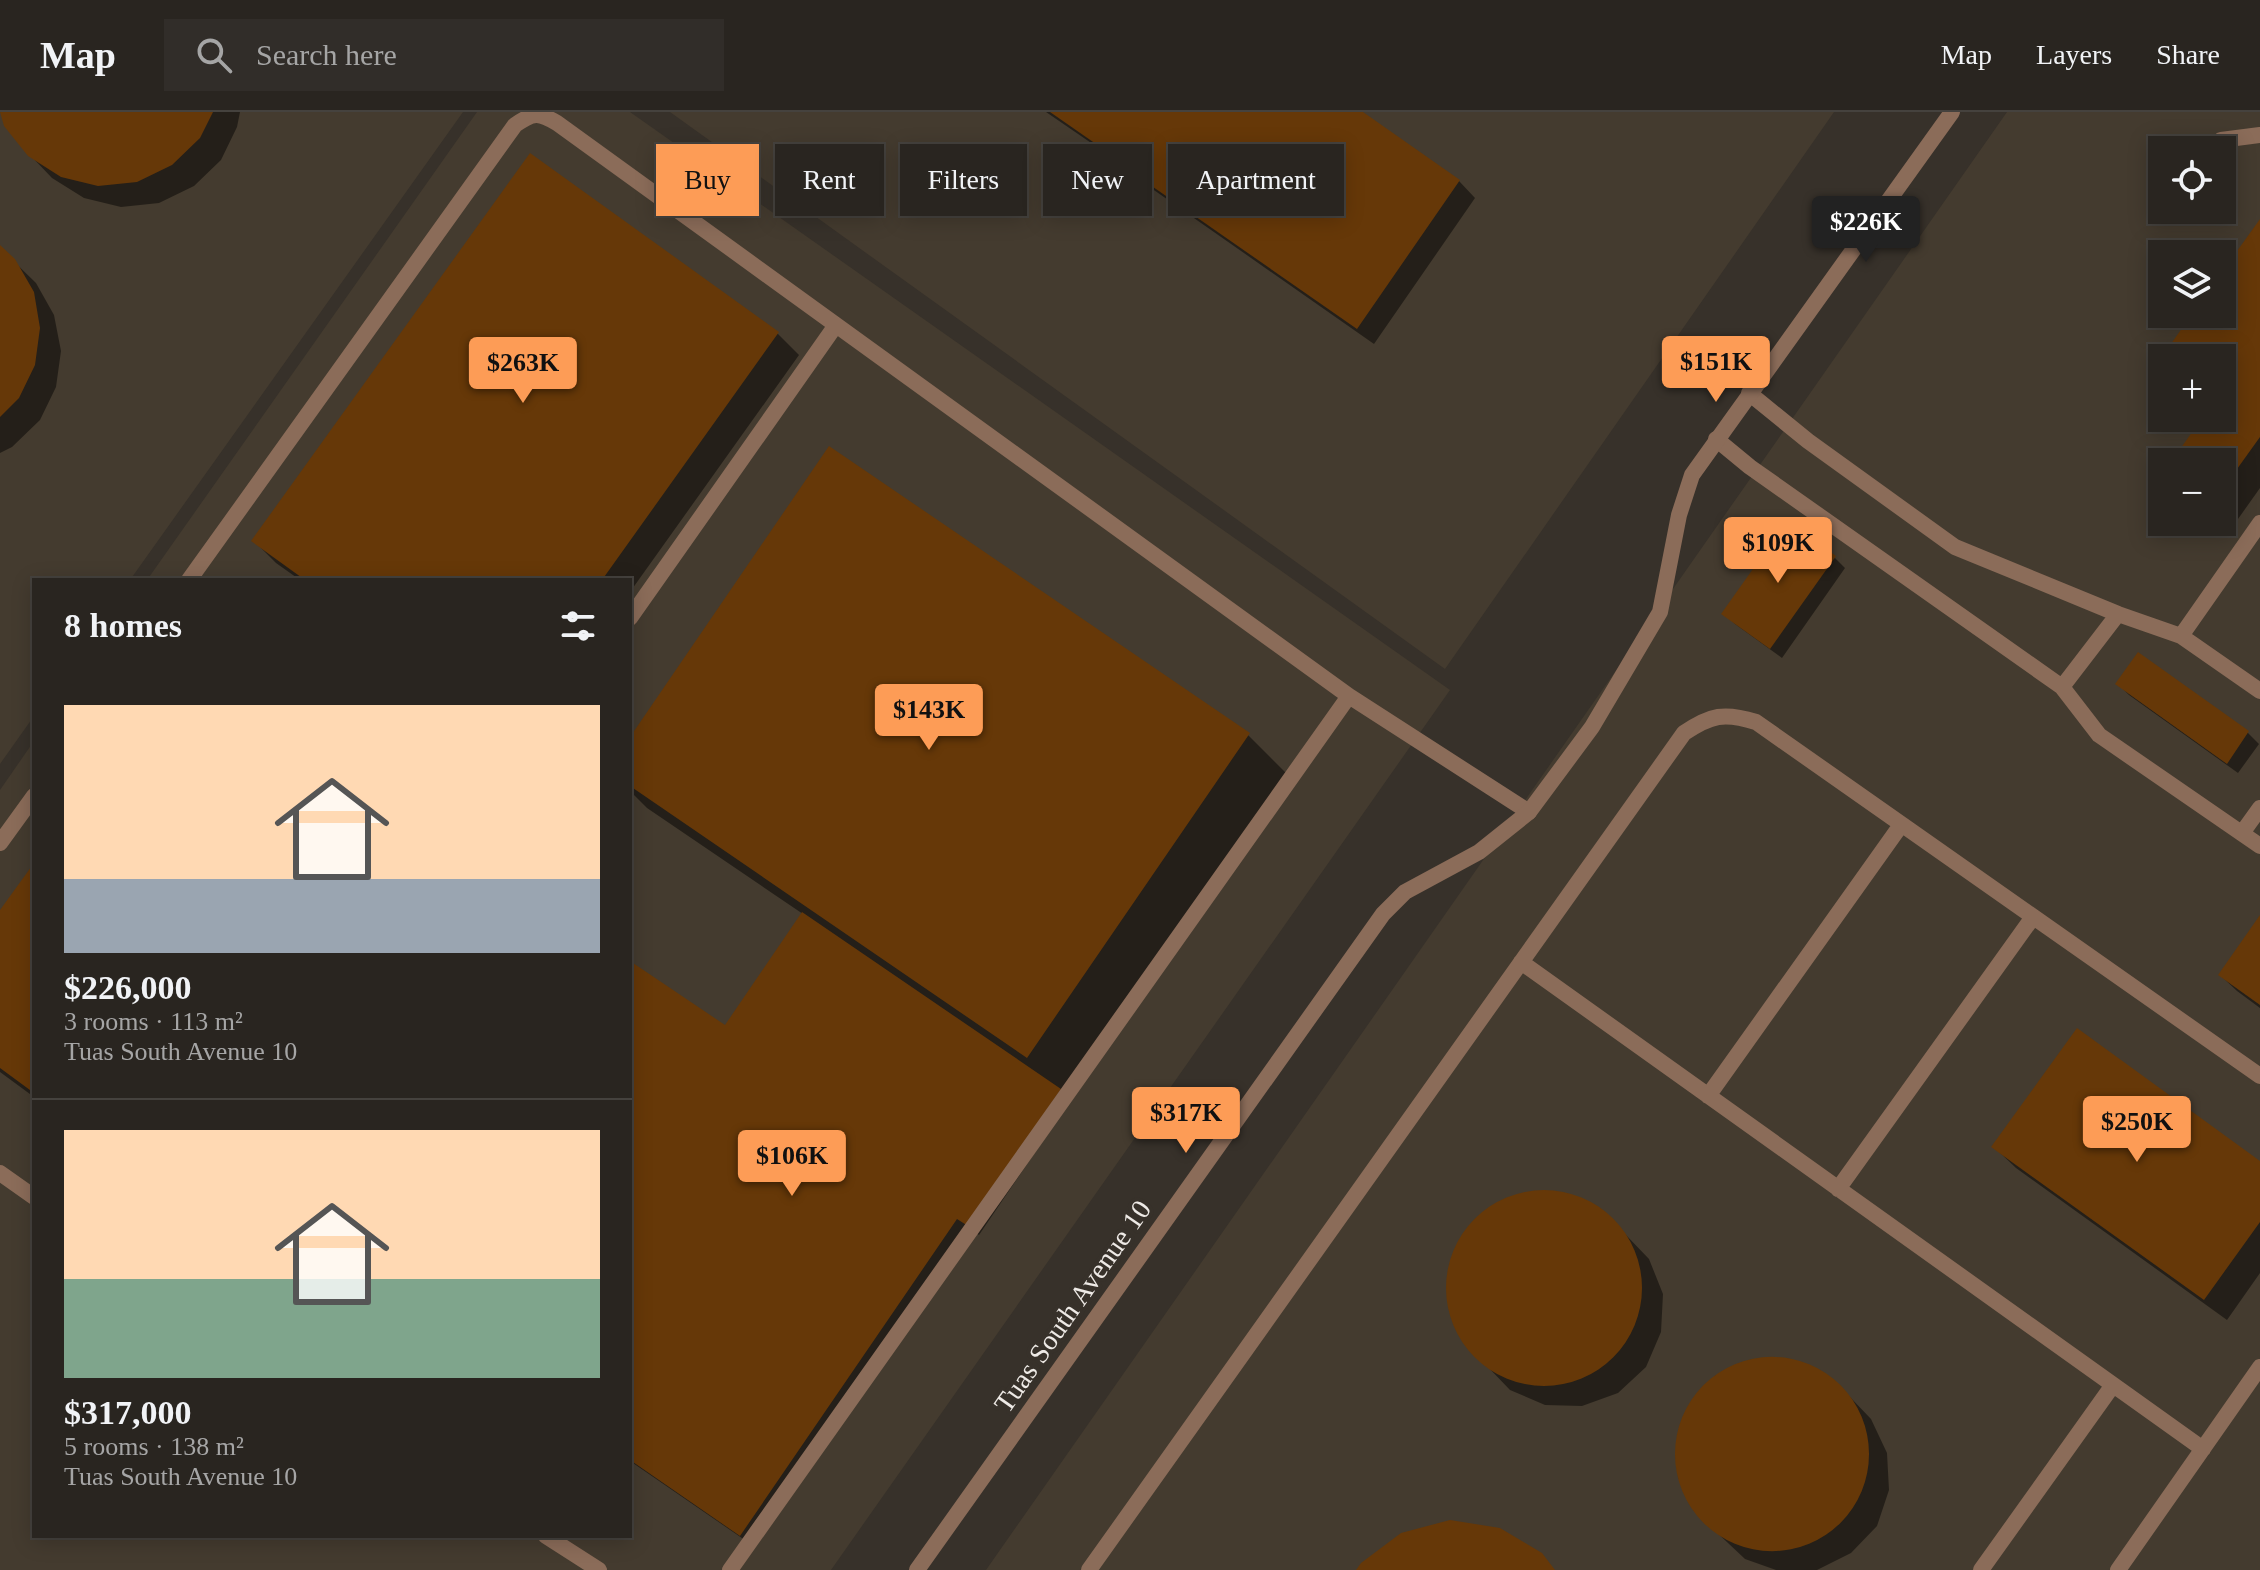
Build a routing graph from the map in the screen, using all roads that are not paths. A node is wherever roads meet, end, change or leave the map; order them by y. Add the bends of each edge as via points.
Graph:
1 (1952, 112) edge
2 (2260, 135) edge
3 (2236, 138) edge
4 (836, 325) junction
5 (1749, 393) junction
6 (1716, 439) junction
7 (2260, 523) edge
8 (190, 578) edge
9 (2118, 614) junction
10 (632, 615) edge
11 (2181, 636) junction
12 (2062, 687) junction
13 (2260, 691) edge
14 (1349, 696) junction
15 (32, 799) edge
16 (2260, 808) edge
17 (1529, 812) junction
18 (1901, 825) junction
19 (2242, 833) junction
20 (0, 843) edge
21 (2260, 846) edge
22 (2033, 917) junction
23 (1521, 962) junction
24 (2260, 1076) edge
25 (1708, 1096) junction
26 (0, 1173) edge
27 (1838, 1189) junction
28 (32, 1196) edge
29 (2260, 1367) edge
30 (2113, 1385) junction
31 (2203, 1449) junction
32 (549, 1538) edge
33 (599, 1570) edge
34 (730, 1570) edge
35 (917, 1570) edge
36 (1089, 1570) edge
37 (1981, 1570) edge
38 (2118, 1570) edge

1 - 5 street, Tuas South Avenue 10
2 - 3 street
4 - 8 street via 557,123 541,114 529,116 515,125
4 - 10 street
4 - 14 street
5 - 6 street, Tuas South Avenue 10
5 - 9 street via 1955,547
6 - 12 street
6 - 17 street, Tuas South Avenue 10 via 1692,475 1679,515 1660,612 1592,727
7 - 11 street
9 - 11 street
9 - 12 street
11 - 13 street
12 - 19 street via 2099,735
14 - 17 street
14 - 34 street
15 - 20 street
16 - 19 street
17 - 35 street, Tuas South Avenue 10 via 1479,852 1405,892 1383,914
18 - 22 street
18 - 23 street via 1756,722 1734,715 1705,719 1684,733
18 - 25 street
19 - 21 street
22 - 24 street
22 - 27 street
23 - 25 street
23 - 36 street
25 - 27 street
26 - 28 street
27 - 30 street
29 - 31 street
30 - 31 street
30 - 37 street
31 - 38 street
32 - 33 street

